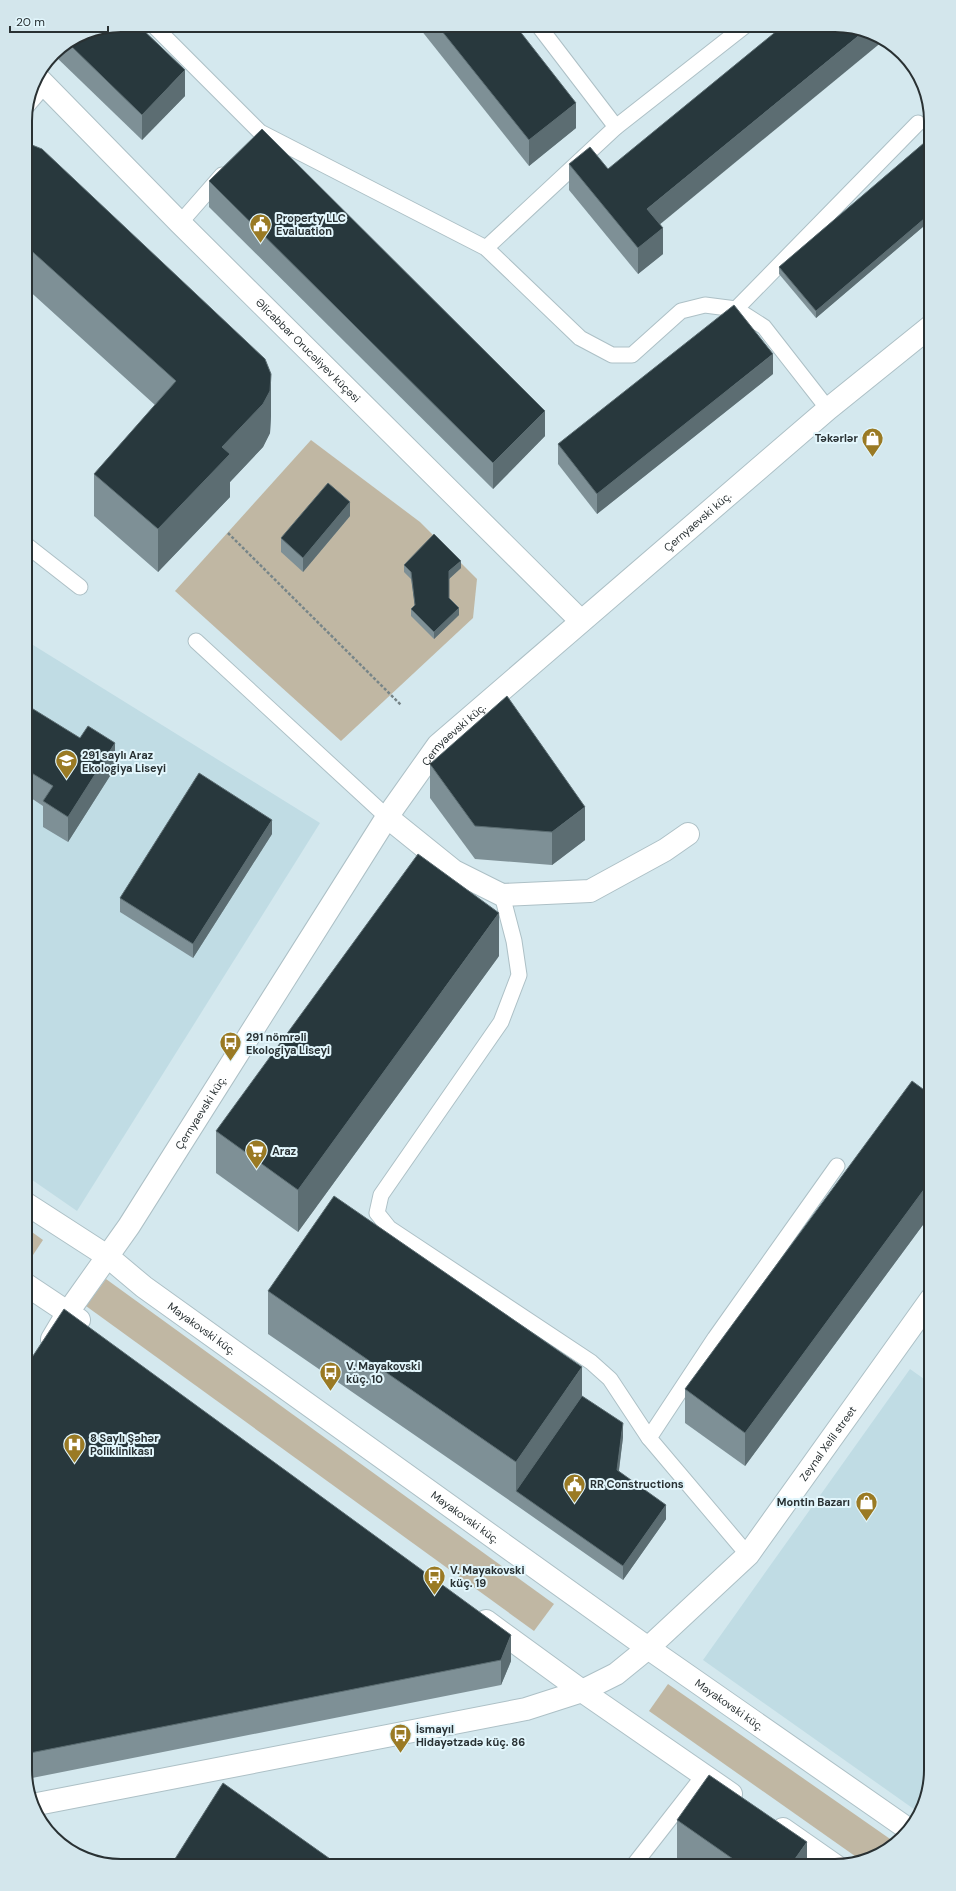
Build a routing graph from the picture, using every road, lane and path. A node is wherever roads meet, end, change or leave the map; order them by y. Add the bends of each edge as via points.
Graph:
1 (160, 32) edge
2 (543, 32) edge
3 (737, 32) edge
4 (41, 81) edge
5 (918, 123) dead end
6 (616, 127) junction
7 (260, 132) junction
8 (250, 144) edge
9 (230, 166) edge
10 (180, 222) junction
11 (486, 248) junction
12 (736, 309) junction
13 (924, 332) edge
14 (828, 409) junction
15 (228, 533) dead end
16 (32, 549) edge
17 (80, 587) dead end
18 (581, 621) junction
19 (196, 641) dead end
20 (401, 705) dead end
21 (388, 817) junction
22 (688, 834) dead end
23 (502, 895) junction
24 (837, 1166) dead end
25 (32, 1208) edge
26 (107, 1256) junction
27 (32, 1289) edge
28 (924, 1309) edge
29 (68, 1312) junction
30 (93, 1331) edge
31 (41, 1357) edge
32 (649, 1438) junction
33 (748, 1555) junction
34 (472, 1611) edge
35 (648, 1648) junction
36 (582, 1691) junction
37 (704, 1775) junction
38 (39, 1804) edge
39 (904, 1826) edge
40 (638, 1859) edge
41 (826, 1859) edge

1 - 7 lane
2 - 6 lane
3 - 6 lane
4 - 10 street, Əlicabbar Orucəliyev küçəsi
5 - 12 lane
6 - 11 lane
7 - 8 lane
7 - 11 lane
9 - 10 lane
10 - 18 street, Əlicabbar Orucəliyev küçəsi
11 - 12 lane via 580,338 612,355 632,355 681,311 705,305
12 - 14 lane via 764,327
13 - 14 street, Çernyaevski küç.
14 - 18 street, Çernyaevski küç.
15 - 20 path
16 - 17 lane
18 - 21 street, Çernyaevski küç. via 438,745
19 - 21 lane
21 - 23 street via 454,871
21 - 26 street, Çernyaevski küç. via 129,1226
22 - 23 street via 665,850 590,890
23 - 32 lane via 514,941 519,975 501,1022 381,1195 378,1213 389,1228 591,1362 610,1379
24 - 32 lane via 715,1338
25 - 26 street, Mayakovski küç.
26 - 29 street, Çernyaevski küç.
26 - 35 street, Mayakovski küç. via 144,1287
27 - 29 street
28 - 33 street, Zeynal Xelil street
29 - 30 street
29 - 31 street, Çernyaevski küç.
32 - 33 lane
33 - 35 street, Zeynal Xelil street
34 - 36 street
35 - 36 street, Zeynal Xelil street via 616,1674
35 - 39 street, Mayakovski küç.
36 - 37 street
36 - 38 street, Zeynal Xelil street via 526,1709
37 - 40 lane
37 - 41 street

